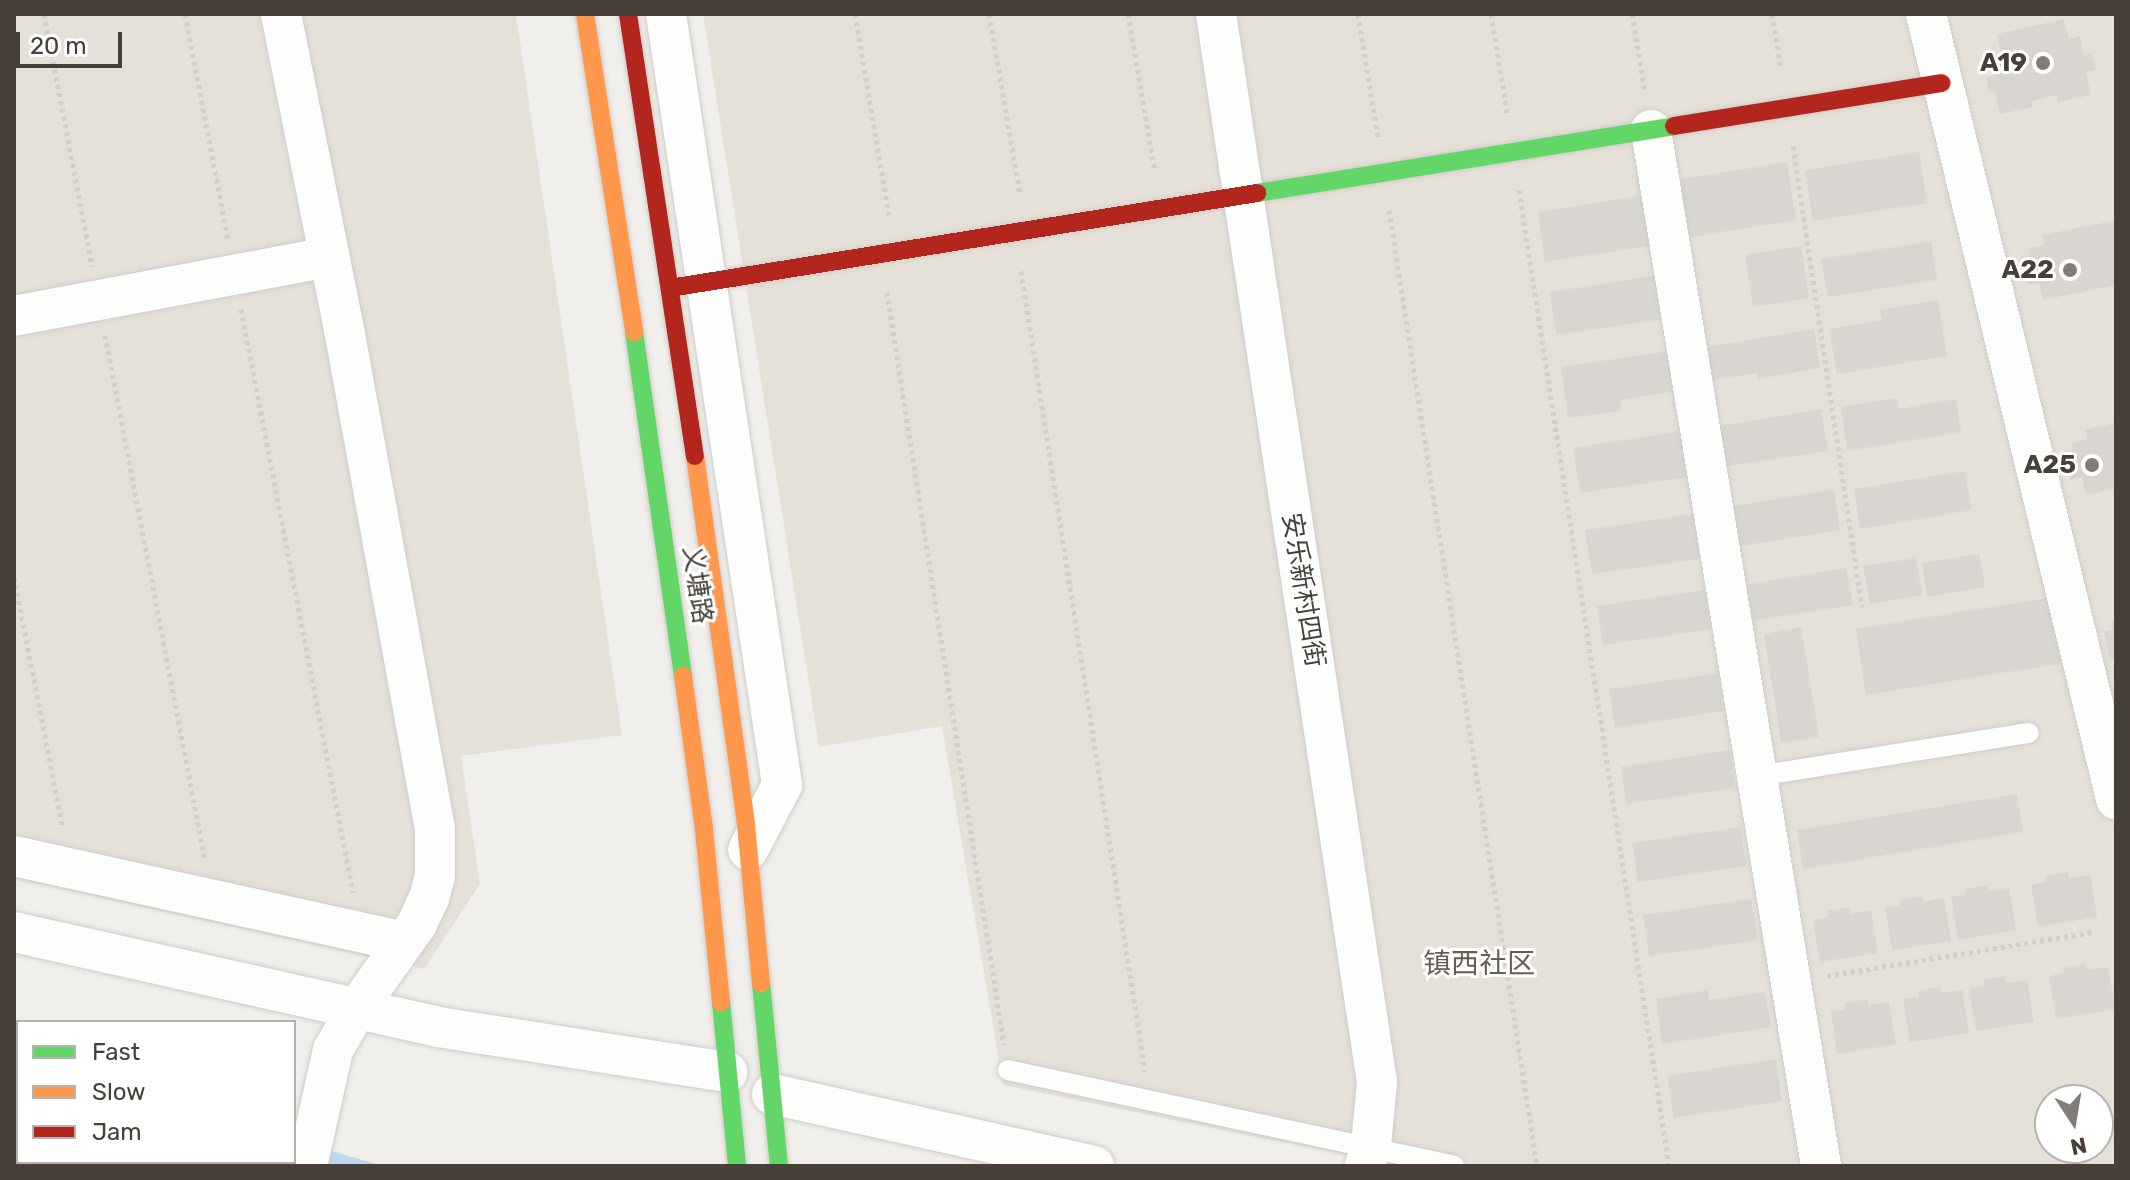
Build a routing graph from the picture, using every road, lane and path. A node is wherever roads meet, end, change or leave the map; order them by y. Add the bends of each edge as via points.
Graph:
1 (44, 14) edge
2 (185, 14) edge
3 (281, 14) edge
4 (585, 14) edge
5 (628, 14) edge
6 (666, 14) edge
7 (855, 14) edge
8 (989, 14) edge
9 (1128, 14) edge
10 (1216, 14) edge
11 (1358, 14) edge
12 (1491, 14) edge
13 (1632, 14) edge
14 (1772, 14) edge
15 (1926, 14) edge
16 (1942, 83) junction
17 (1787, 108) junction
18 (1651, 130) junction
19 (1513, 152) junction
20 (1383, 173) junction
21 (1243, 195) junction
22 (1162, 208) junction
23 (1020, 231) junction
24 (888, 252) junction
25 (329, 257) junction
26 (235, 275) junction
27 (688, 285) junction
28 (98, 300) junction
29 (14, 316) edge
30 (14, 577) edge
31 (1862, 607) dead end
32 (2029, 733) dead end
33 (1757, 776) junction
34 (2116, 799) edge
35 (748, 850) joint
36 (14, 856) edge
37 (71, 868) junction
38 (213, 900) junction
39 (14, 932) edge
40 (2094, 932) dead end
41 (361, 933) junction
42 (404, 942) junction
43 (1790, 981) junction
44 (357, 1008) junction
45 (1008, 1070) joint
46 (728, 1072) junction
47 (772, 1094) junction
48 (1150, 1100) junction
49 (1368, 1156) edge
50 (307, 1166) edge
51 (737, 1166) edge
52 (779, 1166) edge
53 (1094, 1166) edge
54 (1454, 1166) edge
55 (1537, 1166) edge
56 (1669, 1166) edge
57 (1821, 1166) edge

1 - 28 path
2 - 26 path
3 - 25 street
4 - 46 main road, 义塘路 via 658,489 704,830
5 - 27 main road
6 - 27 street
7 - 24 path
8 - 23 path
9 - 22 path
10 - 21 street, 安乐新村四街
11 - 20 path
12 - 19 path
13 - 18 path
14 - 17 path
15 - 16 street
16 - 17 main road
16 - 34 street
17 - 18 main road
17 - 31 path
18 - 19 main road
18 - 33 street
19 - 20 main road
19 - 56 path
20 - 21 main road
20 - 55 path
21 - 22 main road
21 - 49 street, 安乐新村四街 via 1377,1082
22 - 23 main road
23 - 24 main road
23 - 48 path
24 - 27 main road
24 - 45 path
25 - 26 street
25 - 42 street via 435,829 435,876 429,898
26 - 28 street
26 - 41 path
27 - 35 street via 782,785
28 - 29 street
28 - 38 path
30 - 37 path
32 - 33 lane
33 - 43 street
35 - 47 main road
36 - 37 street
37 - 38 street
38 - 41 street
39 - 44 street
40 - 43 path
41 - 42 street
42 - 44 street
43 - 57 street
44 - 46 street via 439,1027
44 - 50 street via 333,1050
45 - 48 lane
46 - 51 main road, 义塘路
47 - 52 main road
47 - 53 street
48 - 49 lane
49 - 54 lane

